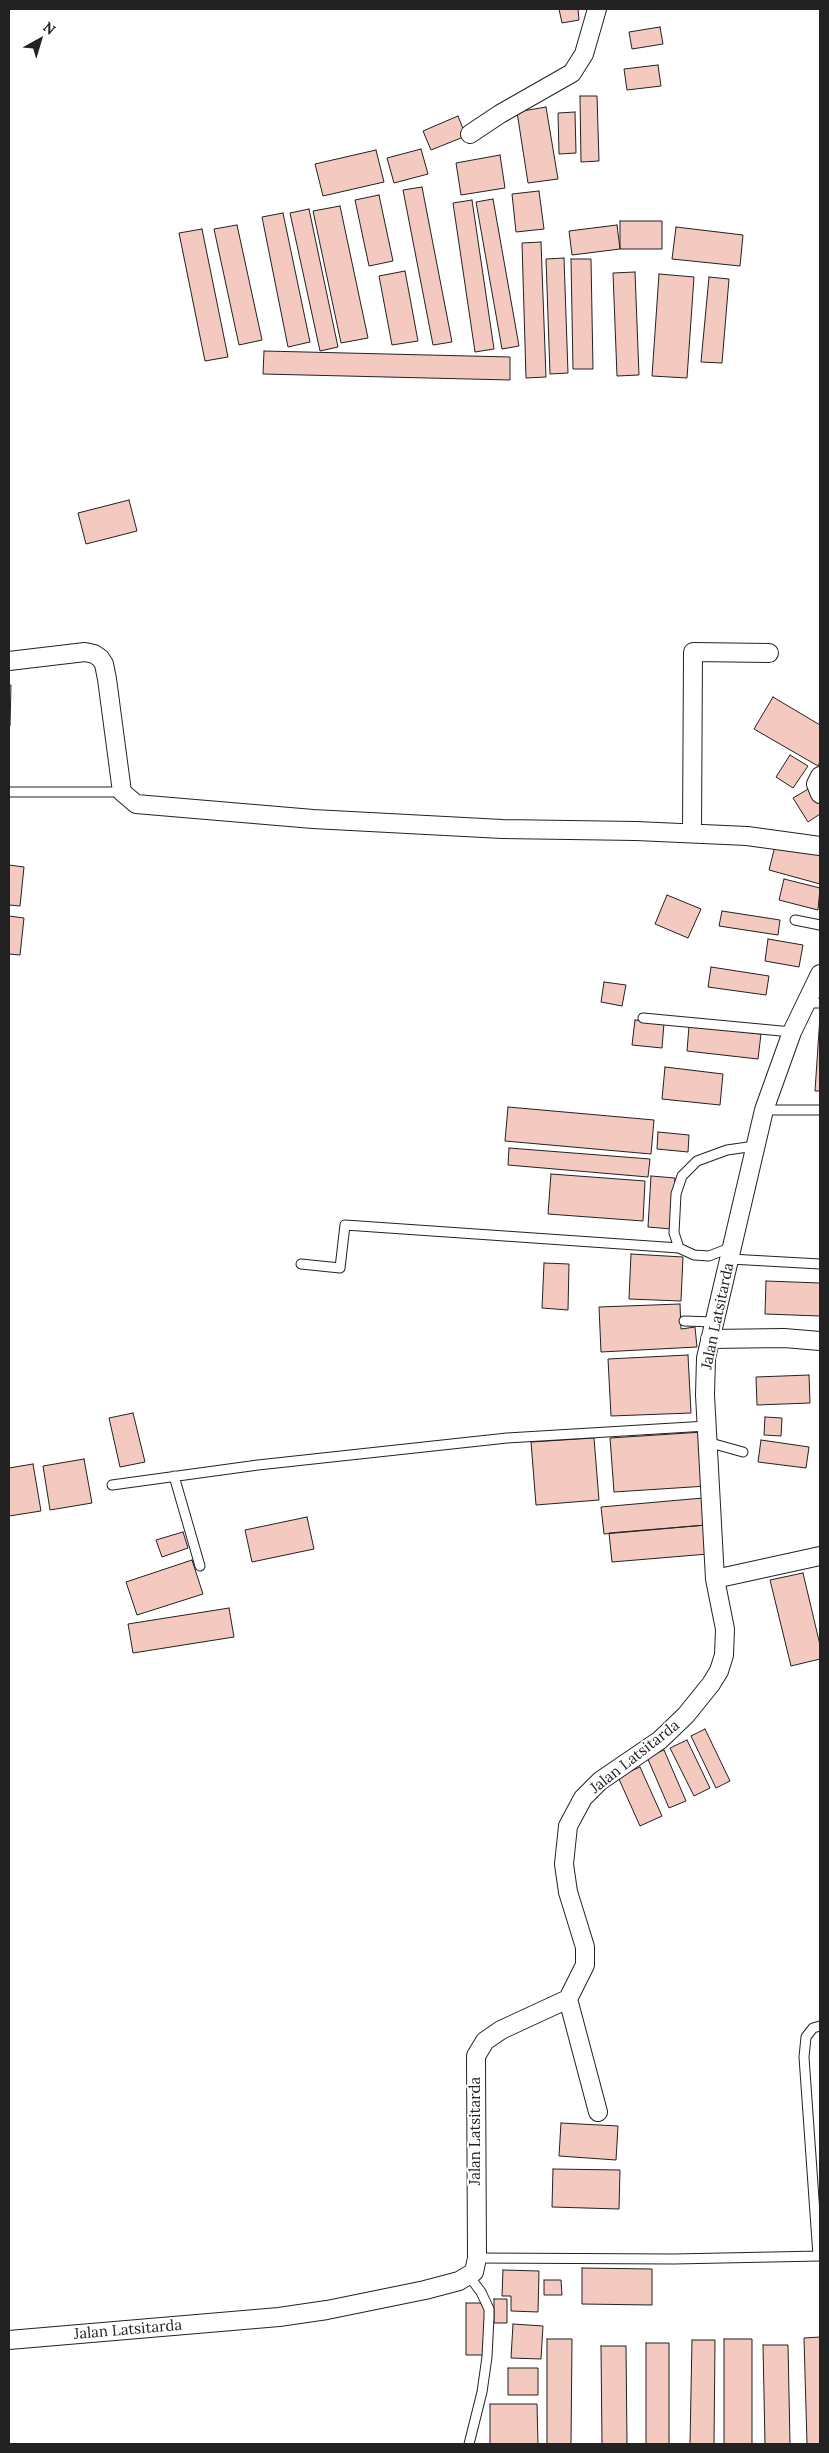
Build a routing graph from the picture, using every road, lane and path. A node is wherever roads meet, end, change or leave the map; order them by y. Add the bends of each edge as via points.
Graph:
1 (597, 9) edge
2 (470, 134) dead end
3 (769, 653) dead end
4 (9, 660) edge
5 (820, 776) edge
6 (9, 792) edge
7 (122, 792) junction
8 (820, 794) edge
9 (692, 833) junction
10 (820, 846) edge
11 (795, 920) dead end
12 (820, 925) edge
13 (820, 974) edge
14 (813, 1003) edge
15 (643, 1018) dead end
16 (792, 1032) junction
17 (764, 1110) junction
18 (820, 1110) edge
19 (755, 1146) junction
20 (679, 1248) junction
21 (731, 1253) junction
22 (301, 1264) dead end
23 (820, 1264) edge
24 (684, 1322) dead end
25 (714, 1322) junction
26 (710, 1339) junction
27 (820, 1342) edge
28 (707, 1434) junction
29 (743, 1452) dead end
30 (174, 1476) junction
31 (112, 1485) dead end
32 (820, 1556) edge
33 (200, 1566) dead end
34 (715, 1579) junction
35 (568, 1999) junction
36 (820, 2026) edge
37 (598, 2112) dead end
38 (819, 2256) edge
39 (477, 2258) junction
40 (469, 2276) junction
41 (9, 2340) edge
42 (469, 2444) edge

1 - 2 street via 584,54 572,73
3 - 9 street via 693,652
4 - 7 street via 85,652 103,660
5 - 8 street via 816,784
6 - 7 lane
7 - 9 street via 142,805 313,819 502,829
9 - 10 street via 778,838
11 - 12 lane
13 - 14 street, Jalan Latsitarda
14 - 16 street, Jalan Latsitarda
15 - 16 lane
16 - 17 street, Jalan Latsitarda
17 - 18 lane
17 - 19 street, Jalan Latsitarda
19 - 20 lane via 714,1154 697,1161 686,1171 676,1194 674,1233
19 - 21 street, Jalan Latsitarda
20 - 21 lane via 694,1255
20 - 22 lane via 345,1225 340,1268
21 - 23 lane
21 - 25 street, Jalan Latsitarda
24 - 25 lane
25 - 26 street, Jalan Latsitarda
26 - 27 street via 784,1338
26 - 28 street, Jalan Latsitarda via 705,1382
28 - 29 lane
28 - 30 lane via 507,1438
28 - 34 street, Jalan Latsitarda
30 - 31 lane
30 - 33 lane
32 - 34 street
34 - 35 street, Jalan Latsitarda via 726,1641 719,1671 702,1697 672,1730 592,1788 568,1826 564,1864 568,1892 585,1947 583,1973
35 - 37 street
35 - 39 street, Jalan Latsitarda via 501,2030 485,2041 476,2056
36 - 38 lane via 813,2028 806,2038 804,2057
38 - 39 lane
39 - 40 street, Jalan Latsitarda via 477,2265
40 - 41 street, Jalan Latsitarda via 425,2290 317,2312
40 - 42 lane via 489,2309 482,2392

